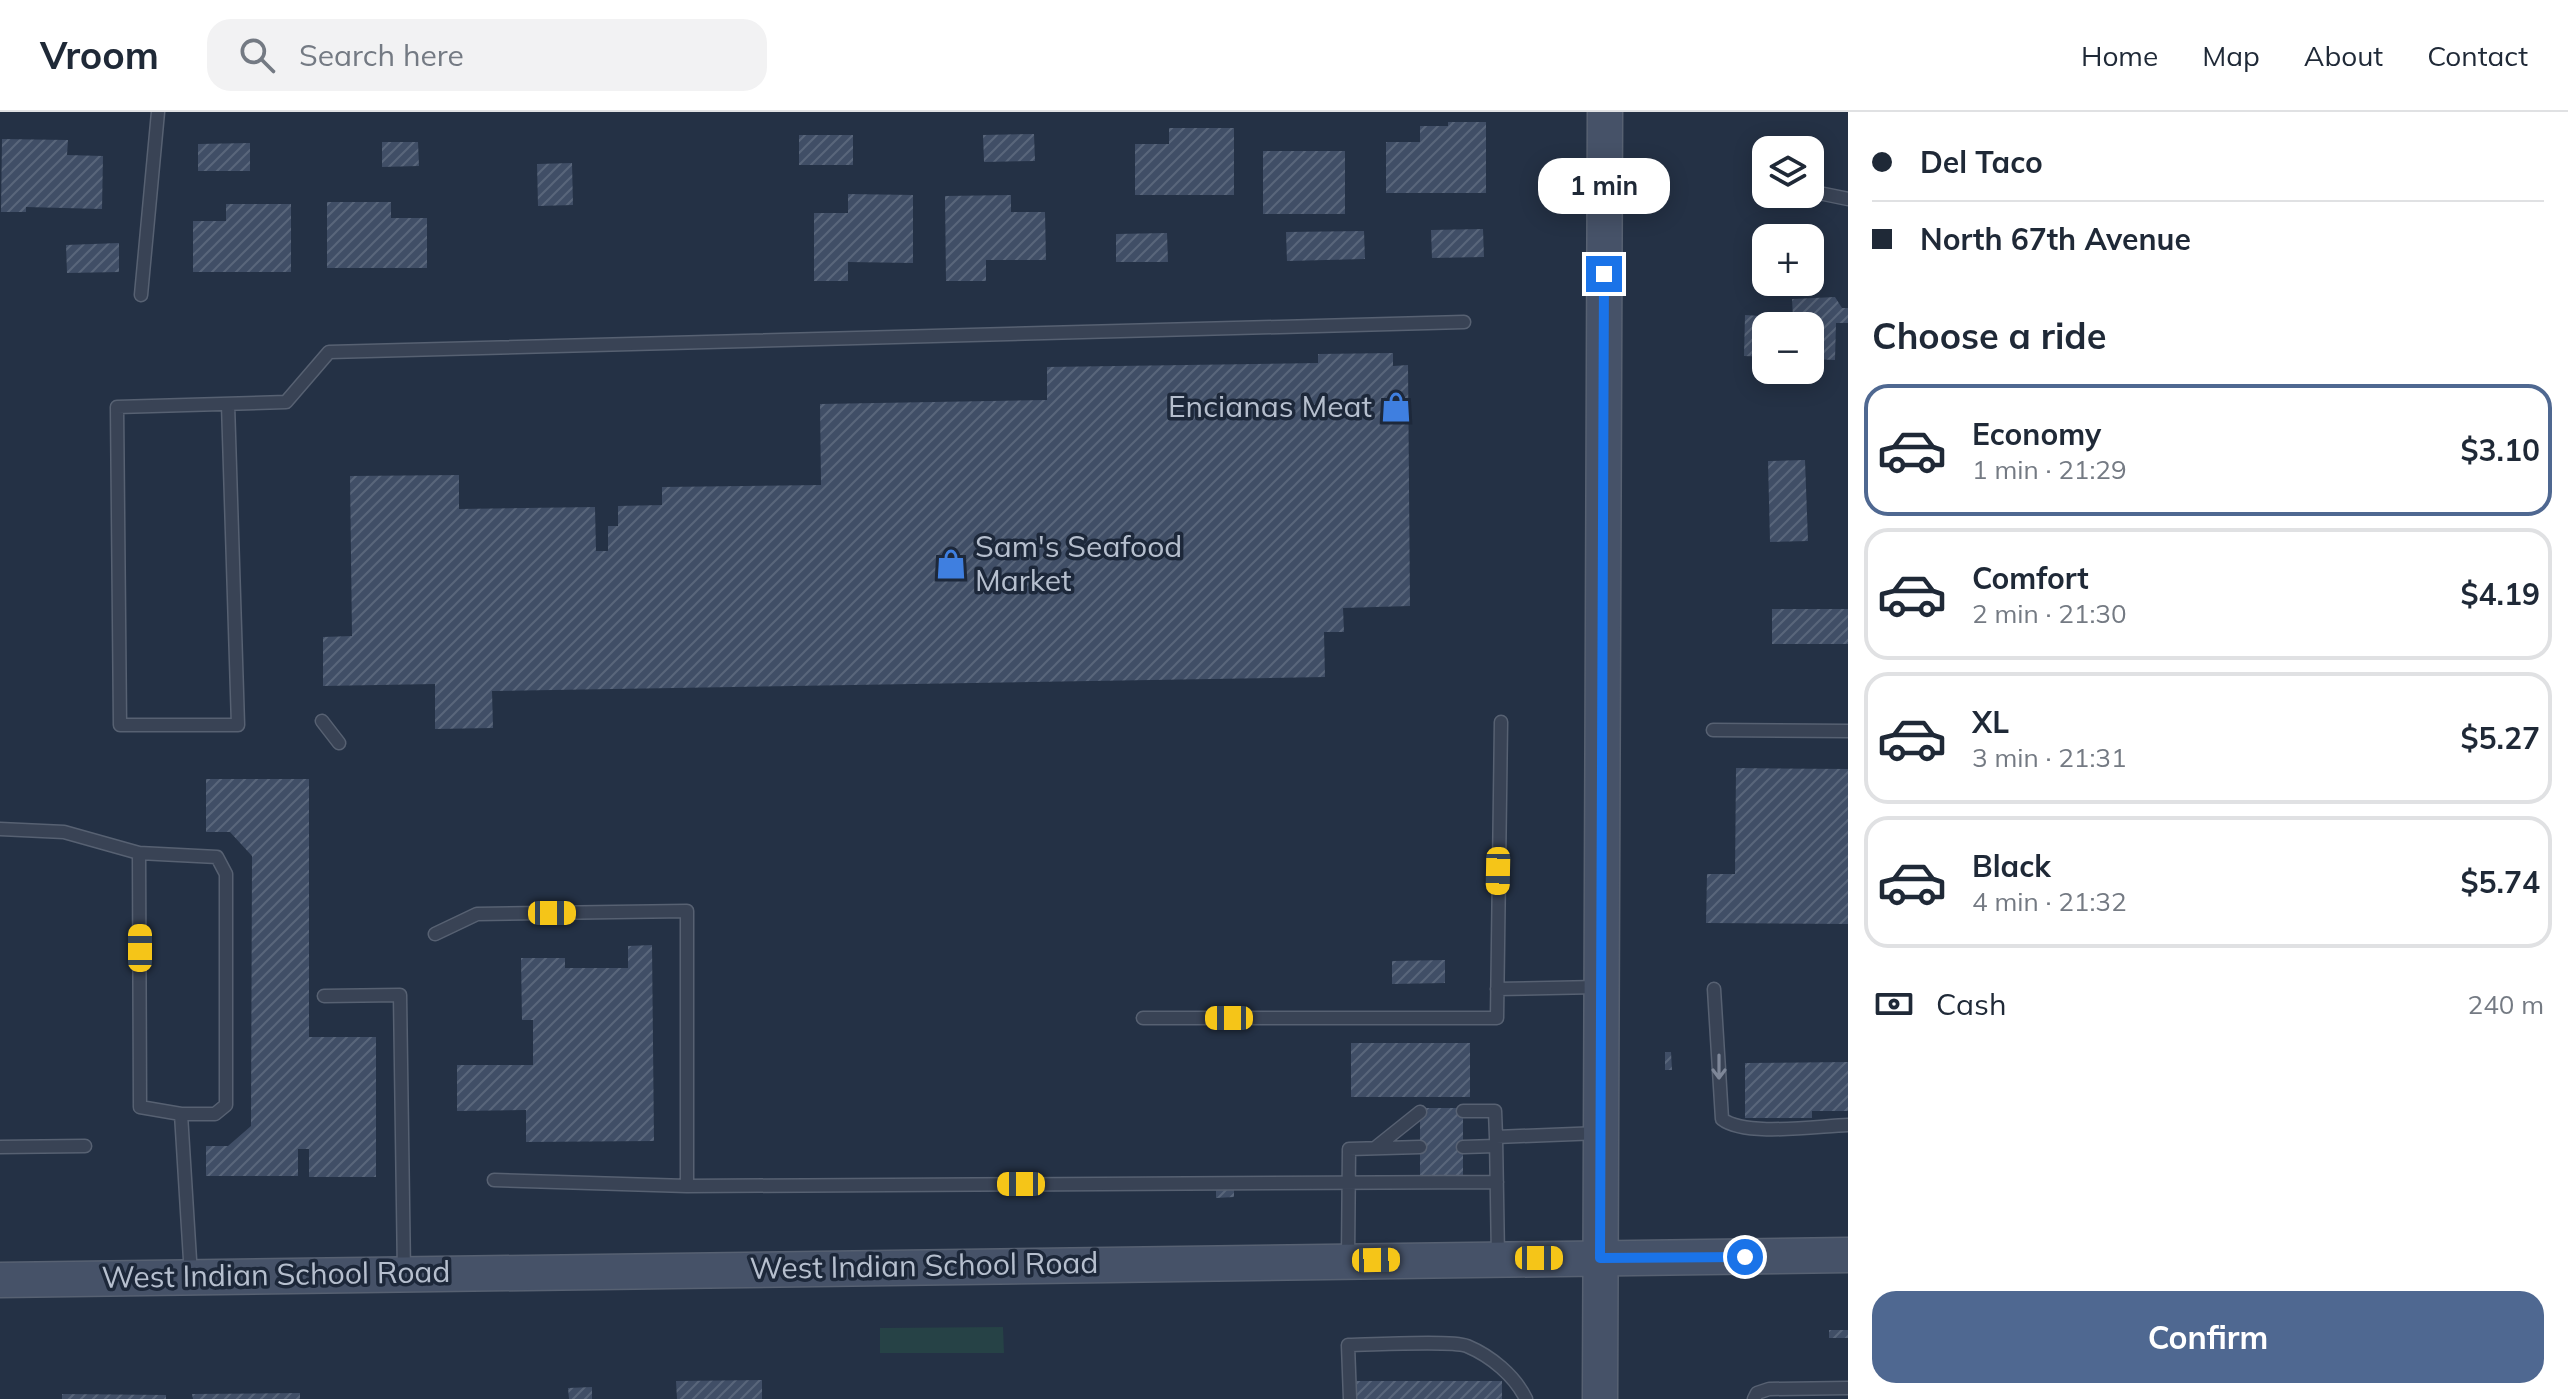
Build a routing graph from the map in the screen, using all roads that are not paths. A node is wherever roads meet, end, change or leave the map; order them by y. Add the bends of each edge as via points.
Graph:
1 (158, 112) edge
2 (1605, 112) edge
3 (1824, 194) edge
4 (1848, 199) edge
5 (141, 295) dead end
6 (1464, 322) dead end
7 (228, 404) junction
8 (322, 721) dead end
9 (1501, 722) dead end
10 (1713, 730) dead end
11 (1848, 731) edge
12 (339, 743) dead end
13 (0, 829) edge
14 (139, 853) junction
15 (435, 934) dead end
16 (1601, 987) junction
17 (1497, 989) junction
18 (1714, 989) dead end
19 (324, 996) dead end
20 (1143, 1018) dead end
21 (1463, 1111) dead end
22 (1420, 1112) dead end
23 (181, 1114) junction
24 (1848, 1125) edge
25 (1600, 1133) junction
26 (1496, 1142) junction
27 (85, 1146) dead end
28 (0, 1147) edge
29 (1420, 1147) dead end
30 (1463, 1147) dead end
31 (1375, 1148) junction
32 (494, 1180) dead end
33 (1497, 1182) junction
34 (1348, 1185) junction
35 (687, 1186) junction
36 (1848, 1255) edge
37 (1600, 1258) junction
38 (1498, 1259) junction
39 (1348, 1261) junction
40 (404, 1273) junction
41 (191, 1277) junction
42 (0, 1280) edge
43 (1848, 1388) edge
44 (1350, 1399) edge
45 (1526, 1399) edge
46 (1600, 1399) edge
47 (1754, 1399) edge

1 - 5 lane
2 - 16 main road
3 - 4 lane
6 - 7 lane via 329,352 286,402
7 - 7 lane via 117,407 120,725 238,725
8 - 12 lane
9 - 17 lane
10 - 11 lane
13 - 14 lane via 64,832
14 - 23 lane via 140,1107
14 - 23 lane via 217,857 226,874 226,1105 215,1114
15 - 35 lane via 477,914 687,911
16 - 17 lane
16 - 25 main road
17 - 20 lane via 1497,1018
18 -> 24 lane via 1722,1119 1749,1128
19 - 40 lane via 400,995
21 - 26 lane via 1495,1111
22 - 31 lane
23 - 41 lane
25 - 26 lane
25 - 37 main road
26 - 30 lane
26 - 33 lane
27 - 28 lane
29 - 31 lane
31 - 34 lane via 1349,1149
32 - 35 lane
33 - 34 lane
33 - 38 lane
34 - 35 lane
34 - 39 lane
36 - 37 main road, West Indian School Road
37 - 38 main road, West Indian School Road
37 - 46 main road
38 - 39 main road, West Indian School Road
39 - 40 main road, West Indian School Road
40 - 41 main road, West Indian School Road
41 - 42 main road, West Indian School Road
43 - 47 lane via 1769,1389
44 - 45 lane via 1348,1345 1464,1345 1499,1365

